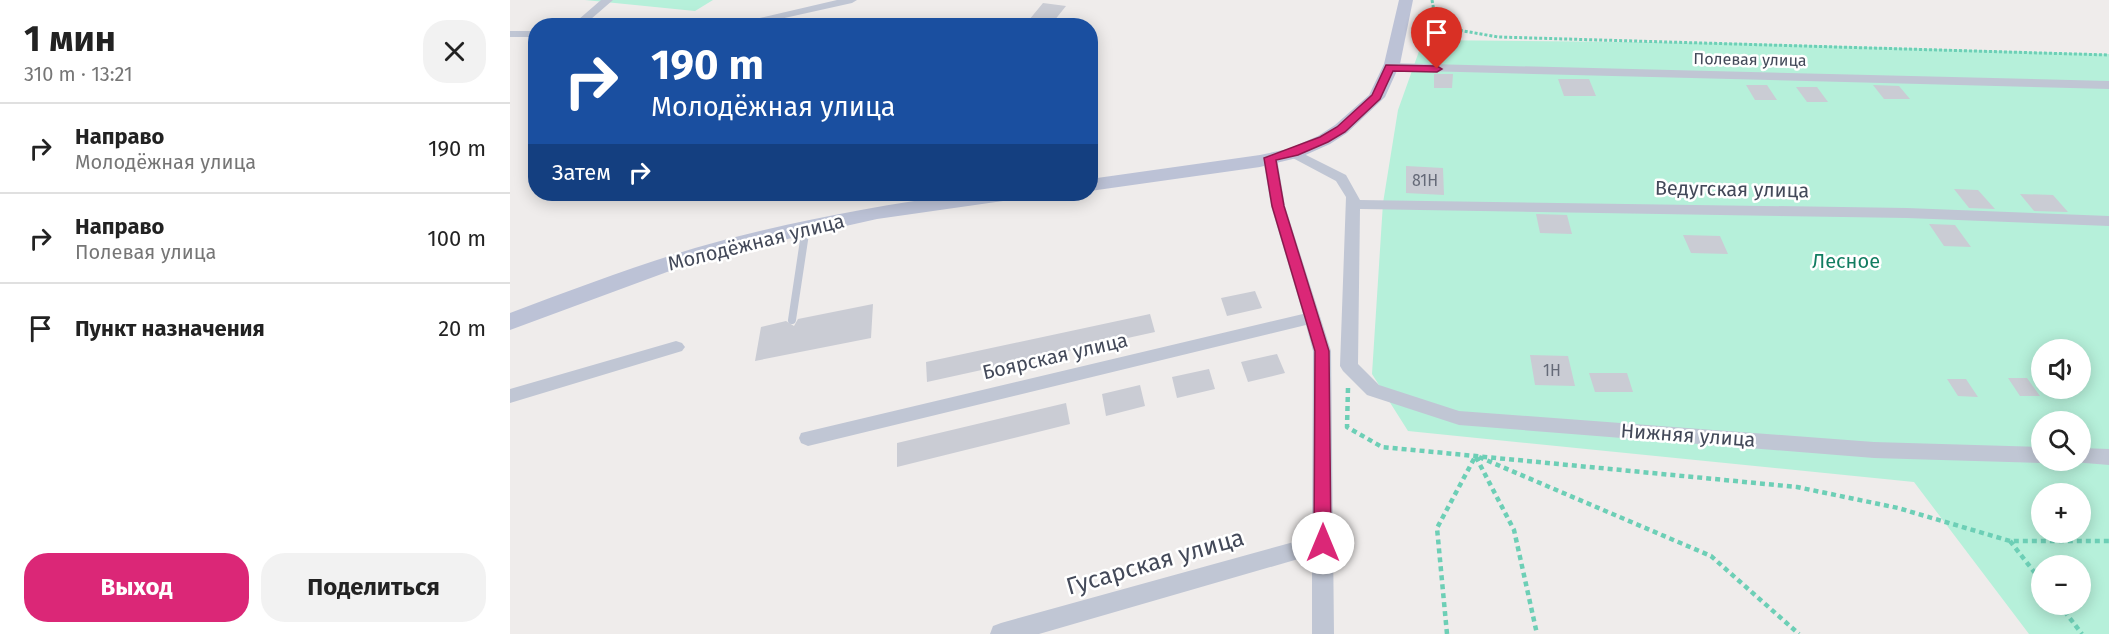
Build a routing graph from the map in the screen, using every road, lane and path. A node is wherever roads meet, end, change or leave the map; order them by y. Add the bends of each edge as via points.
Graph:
1 (608, 0) edge
2 (852, 0) edge
3 (1406, 0) edge
4 (1432, 0) edge
5 (586, 18) edge
6 (768, 18) edge
7 (510, 34) edge
8 (528, 34) edge
9 (2109, 55) edge
10 (1390, 68) junction
11 (2109, 85) edge
12 (1294, 153) junction
13 (1270, 158) junction
14 (1098, 183) edge
15 (947, 201) edge
16 (1353, 204) junction
17 (2109, 221) edge
18 (806, 226) junction
19 (1312, 318) junction
20 (792, 320) dead end
21 (510, 322) edge
22 (676, 347) dead end
23 (1349, 366) junction
24 (510, 396) edge
25 (808, 438) dead end
26 (2031, 455) edge
27 (1475, 456) junction
28 (2091, 456) edge
29 (2109, 457) edge
30 (2010, 541) junction
31 (2109, 542) edge
32 (1323, 543) junction
33 (2031, 568) edge
34 (2067, 615) edge
35 (1001, 634) edge
36 (1323, 634) edge
37 (1447, 634) edge
38 (1537, 634) edge
39 (1799, 634) edge
40 (2082, 634) edge

1 - 5 street
2 - 6 street
3 - 10 main road
4 - 9 path via 1435,16 1458,30 1498,37
7 - 8 street
10 - 11 street, Полевая улица
10 - 12 main road via 1376,97 1341,129
12 - 13 main road
12 - 16 street via 1341,178
13 - 14 main road
13 - 19 street via 1278,206
15 - 18 main road, Молодёжная улица
16 - 17 street, Ведугская улица via 1907,213
16 - 23 street
18 - 20 lane
18 - 21 main road, Молодёжная улица via 660,267
19 - 25 street, Боярская улица
19 - 32 street via 1322,351
22 - 24 street
23 - 26 street, Нижняя улица via 1373,390 1459,418 1874,450
23 - 27 path via 1347,427 1382,447
27 - 30 path via 1797,488 1898,508
27 - 37 path via 1437,528
27 - 38 path via 1514,530
27 - 39 path via 1712,556
28 - 29 street
30 - 31 path
30 - 33 path
32 - 35 street, Гусарская улица
32 - 36 street
34 - 40 path

